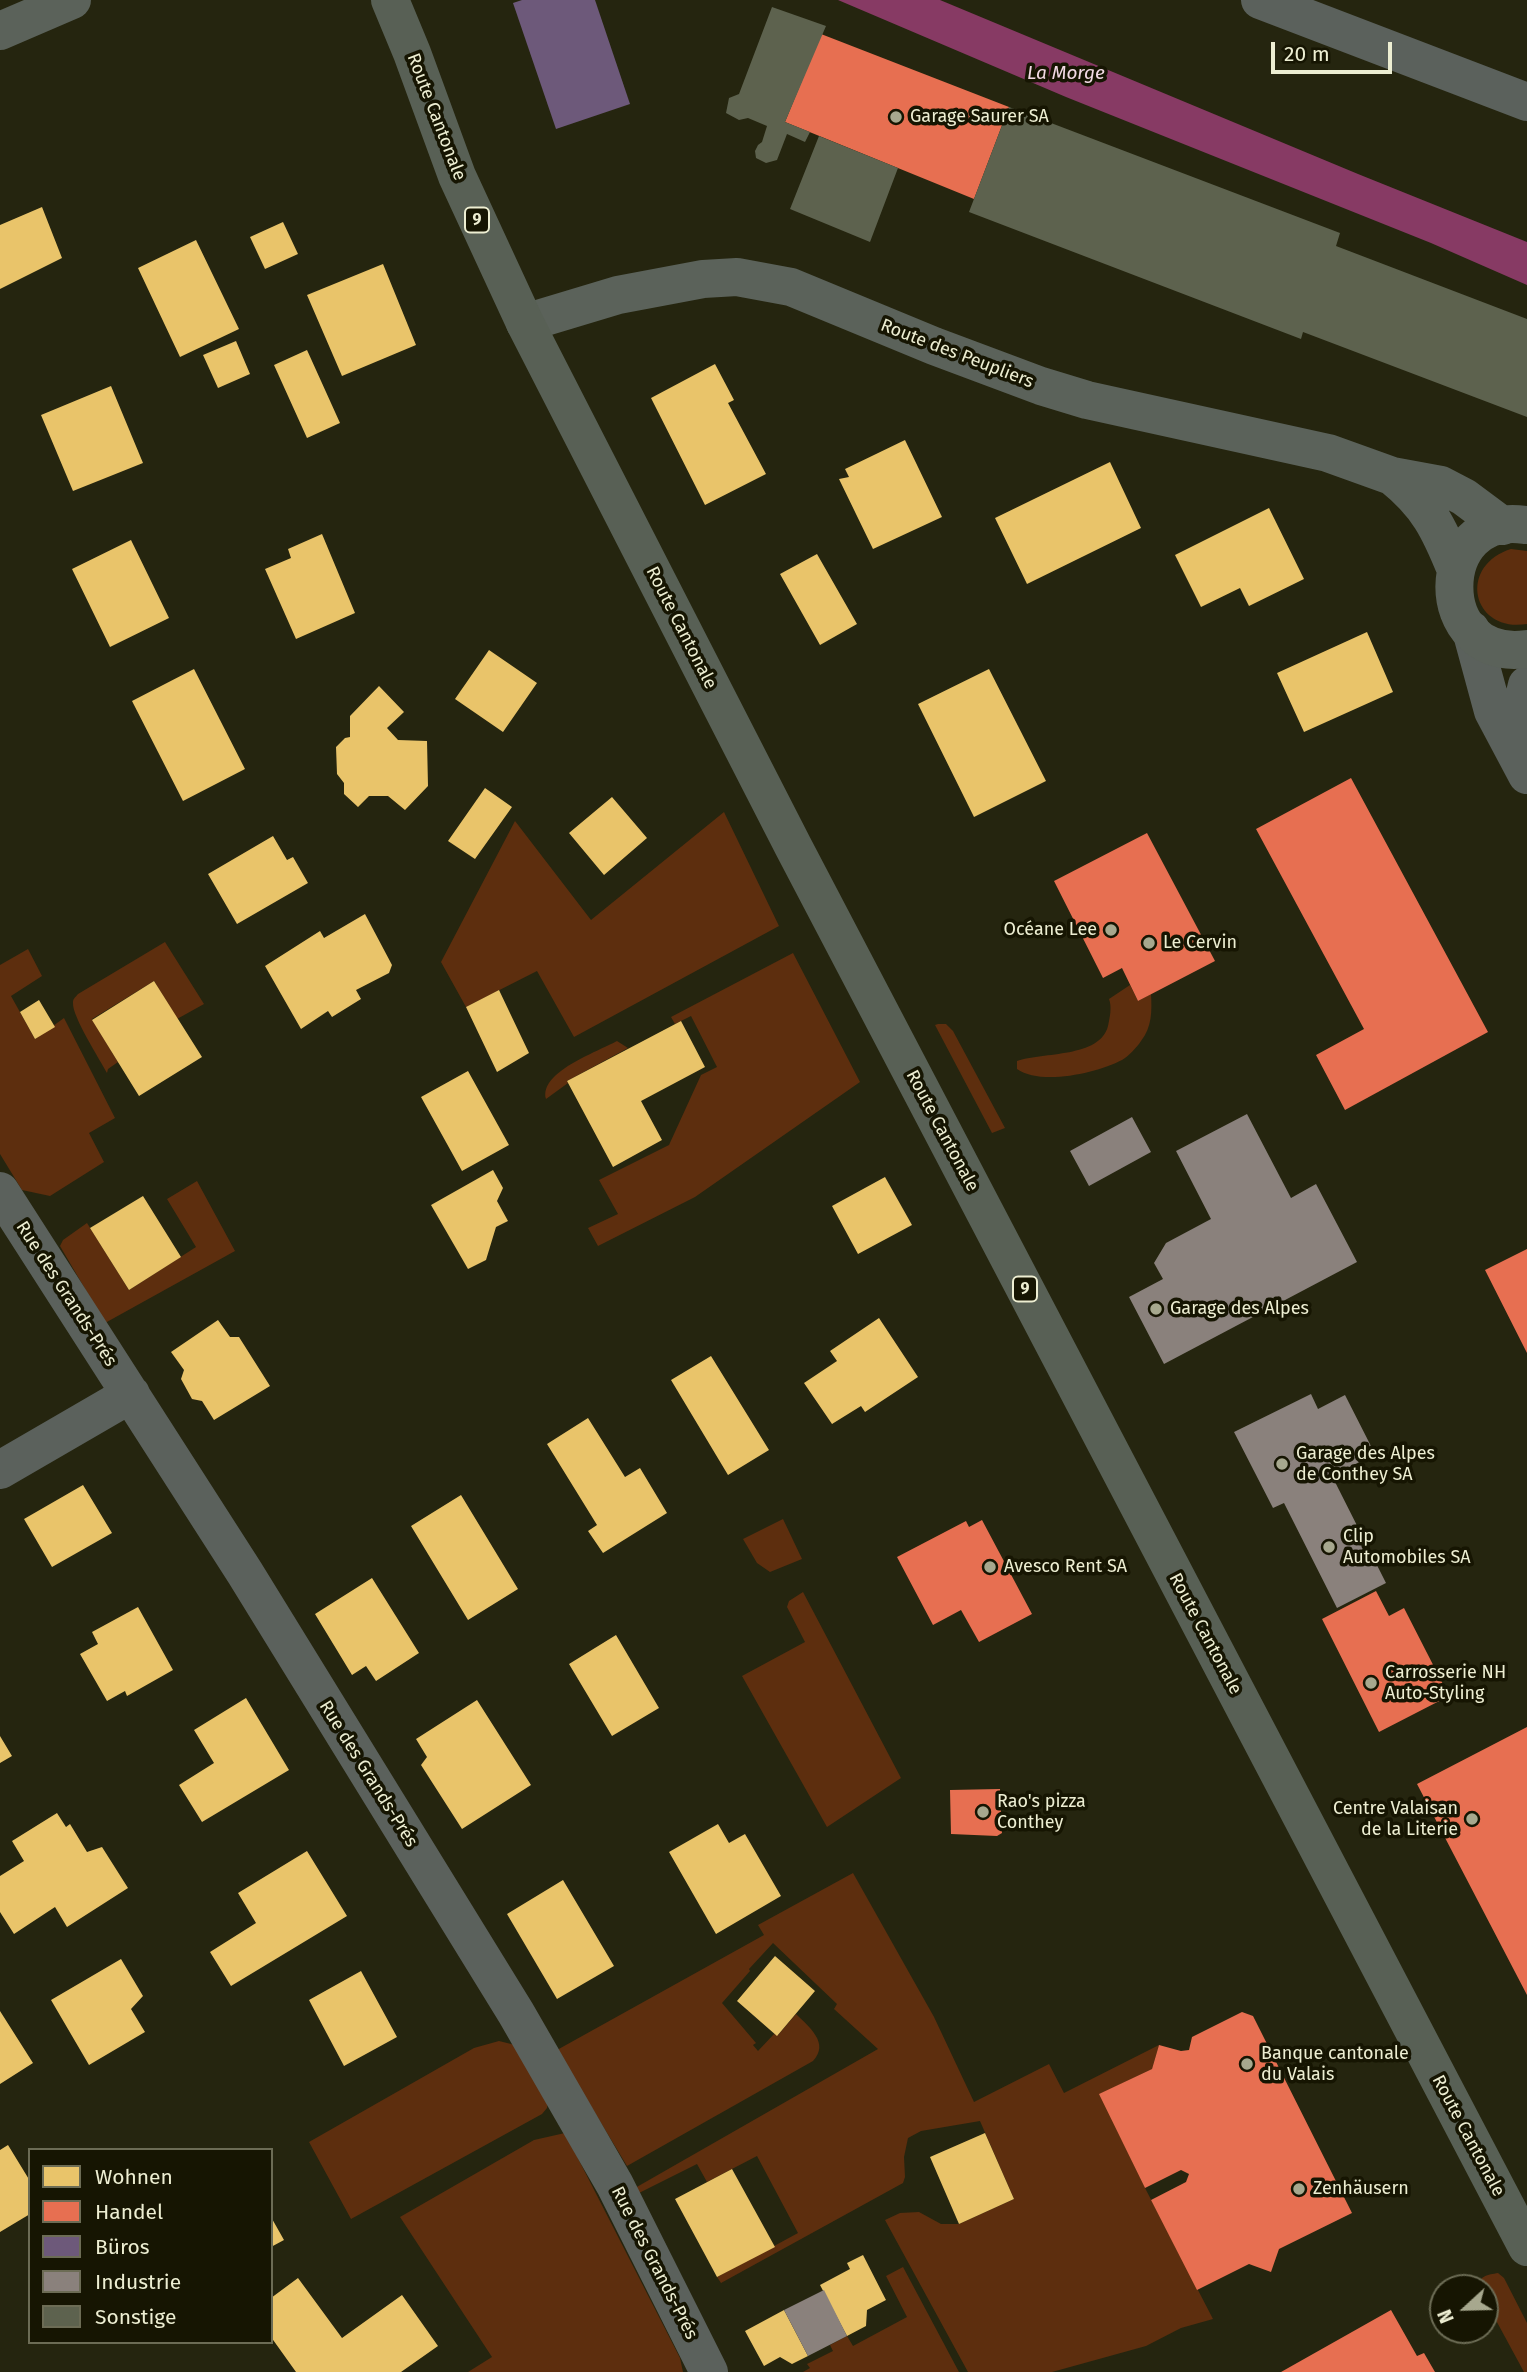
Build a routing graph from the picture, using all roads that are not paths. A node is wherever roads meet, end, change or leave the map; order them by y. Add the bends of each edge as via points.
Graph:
1 (72, 0) edge
2 (390, 0) edge
3 (1260, 0) edge
4 (0, 30) edge
5 (1527, 102) edge
6 (525, 323) junction
7 (1391, 476) junction
8 (1515, 525) edge
9 (1456, 570) junction
10 (1471, 631) junction
11 (1527, 649) edge
12 (1527, 685) edge
13 (1525, 771) edge
14 (0, 1191) edge
15 (131, 1394) junction
16 (0, 1470) edge
17 (1527, 2248) edge
18 (709, 2372) edge

1 - 4 street
2 - 6 main road, Route Cantonale / 9 via 457,176
3 - 5 street
6 - 7 street, Route des Peupliers via 618,295 737,277 791,287 1064,393 1328,453
6 - 17 main road, Route Cantonale / 9 via 786,834
7 - 8 street, Route des Peupliers via 1441,485
7 - 9 street, Route des Peupliers via 1423,505
8 - 9 street via 1474,540
9 - 10 street via 1454,598
10 - 11 street via 1497,647
10 - 13 street via 1493,711
12 - 13 street via 1519,718
14 - 15 street, Rue des Grands-Prés
15 - 16 street
15 - 18 street, Rue des Grands-Prés via 572,2107

